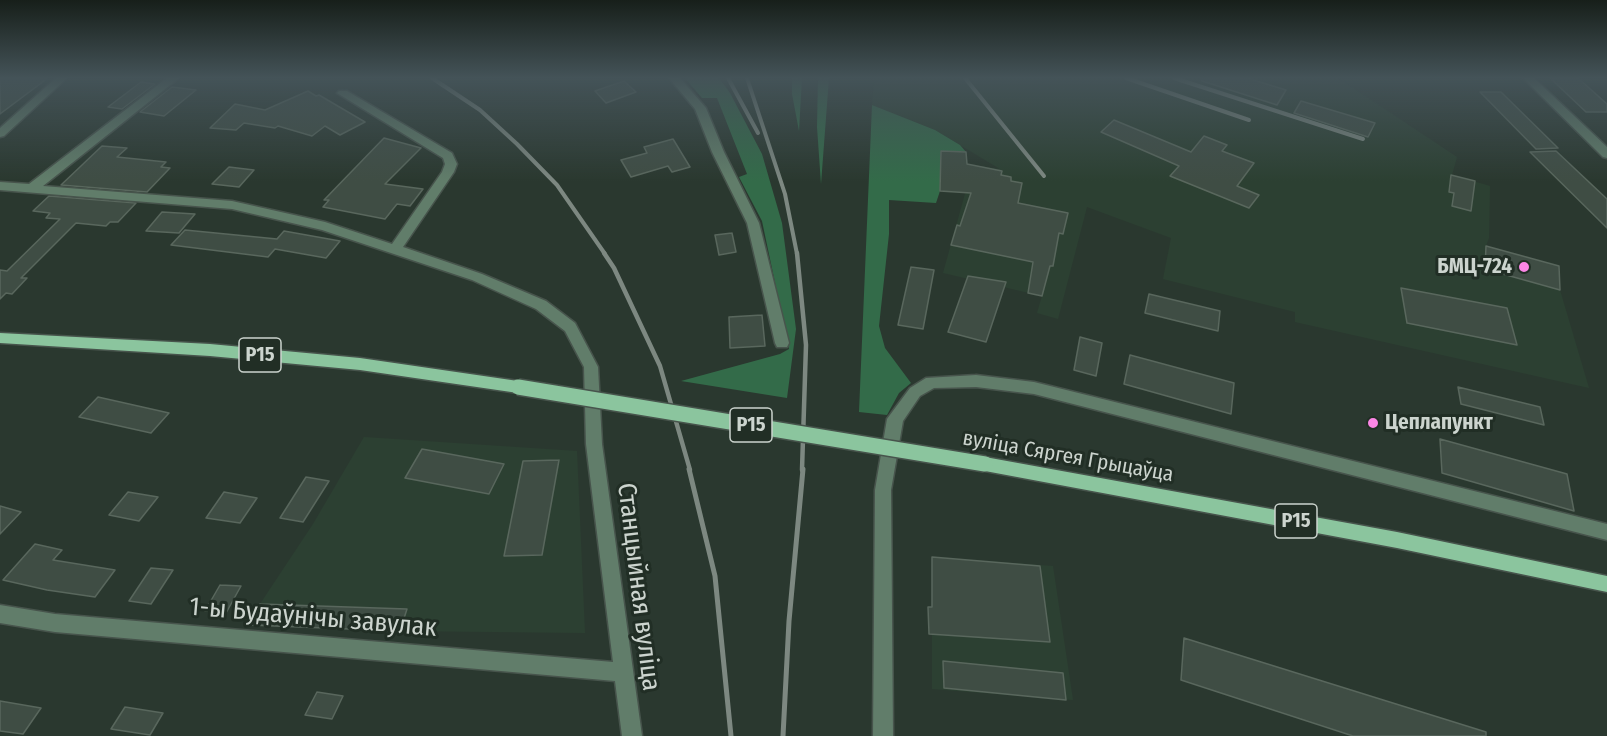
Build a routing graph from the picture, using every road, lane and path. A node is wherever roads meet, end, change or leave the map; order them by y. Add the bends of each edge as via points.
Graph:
1 (24, 112) edge
2 (130, 112) edge
3 (375, 112) edge
4 (702, 112) edge
5 (1564, 112) edge
6 (0, 134) edge
7 (1607, 154) edge
8 (0, 186) edge
9 (32, 188) junction
10 (394, 249) junction
11 (0, 339) edge
12 (782, 343) dead end
13 (1607, 532) edge
14 (1607, 584) edge
15 (0, 615) edge
16 (622, 672) junction
17 (632, 736) edge
18 (883, 736) edge

1 - 6 street
2 - 9 street
3 - 10 street via 448,156 451,164
4 - 12 street via 753,223
5 - 7 street
8 - 9 street, Станцыйная вуліца
9 - 10 street, Станцыйная вуліца via 232,205 325,226
10 - 16 street, Станцыйная вуліца via 477,277 541,305 570,327 591,367 594,444
11 - 14 main road, вуліца Сяргея Грыцаўца / Р15, bridge via 210,350 518,387 985,464 1397,540
13 - 18 street via 1034,388 976,381 931,382 915,393 895,419 883,490
15 - 16 street, 1-ы Будаўнічы завулак
16 - 17 street, Станцыйная вуліца

